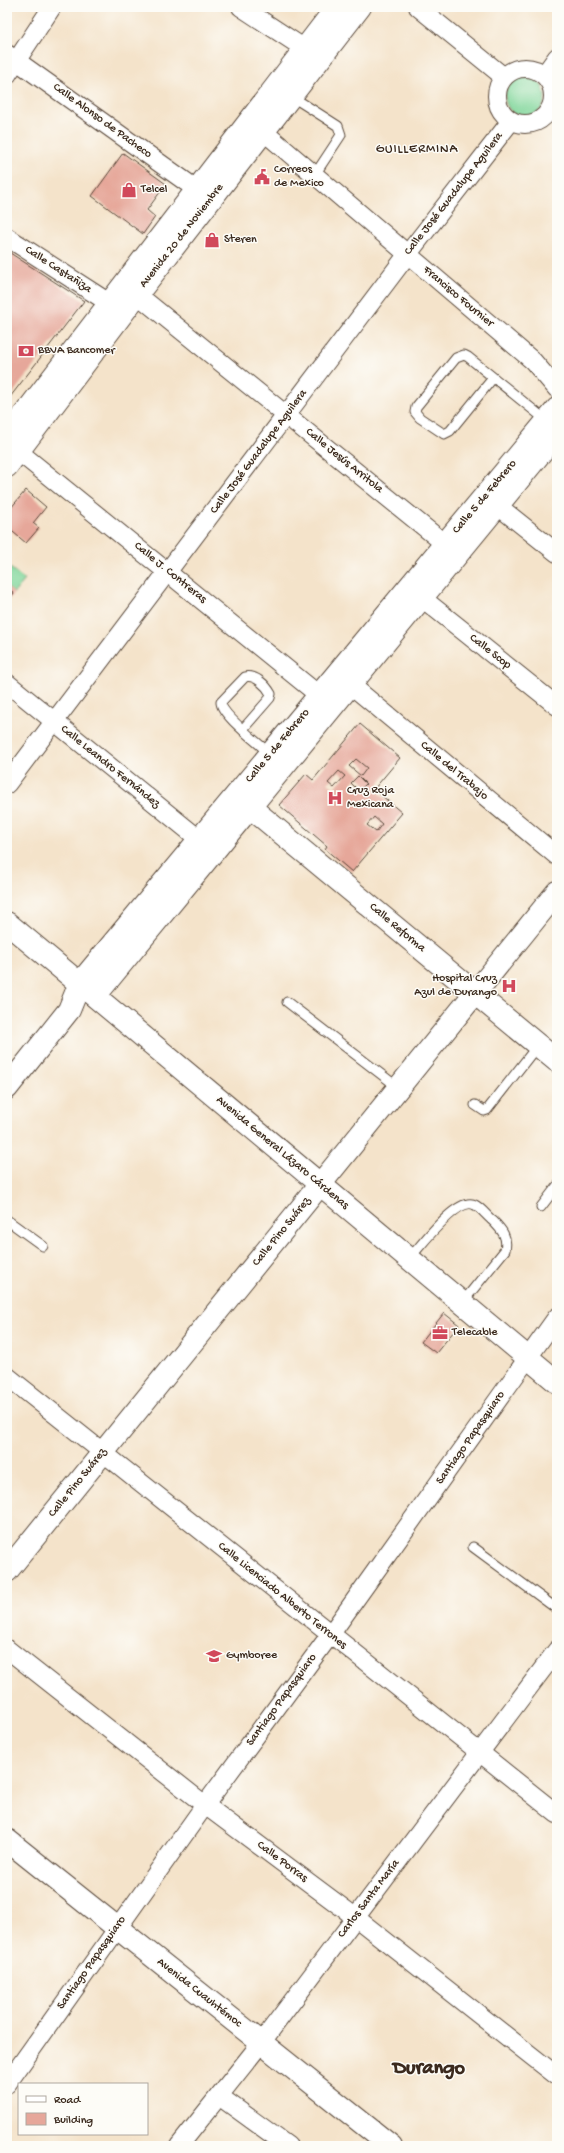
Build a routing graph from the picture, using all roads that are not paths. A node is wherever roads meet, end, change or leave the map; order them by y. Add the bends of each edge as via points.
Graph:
1 (52, 7) edge
2 (241, 7) edge
3 (337, 7) edge
4 (360, 7) edge
5 (418, 7) edge
6 (305, 49) junction
7 (557, 57) edge
8 (10, 63) edge
9 (544, 75) junction
10 (504, 77) junction
11 (291, 95) junction
12 (552, 116) edge
13 (511, 121) junction
14 (263, 131) junction
15 (314, 176) junction
16 (196, 189) junction
17 (7, 237) edge
18 (407, 254) junction
19 (135, 297) junction
20 (110, 300) junction
21 (493, 378) junction
22 (557, 389) edge
23 (287, 415) junction
24 (554, 421) edge
25 (10, 449) edge
26 (498, 506) junction
27 (452, 549) junction
28 (557, 554) edge
29 (168, 571) junction
30 (422, 598) junction
31 (7, 683) edge
32 (351, 685) junction
33 (320, 696) junction
34 (557, 706) edge
35 (54, 722) junction
36 (243, 729) junction
37 (278, 760) junction
38 (7, 784) edge
39 (243, 801) junction
40 (206, 845) junction
41 (557, 856) edge
42 (557, 892) edge
43 (7, 923) edge
44 (87, 989) junction
45 (476, 994) junction
46 (287, 1002) dead end
47 (538, 1045) junction
48 (557, 1061) edge
49 (7, 1088) edge
50 (399, 1088) junction
51 (475, 1105) dead end
52 (320, 1185) junction
53 (557, 1186) edge
54 (541, 1207) dead end
55 (7, 1220) edge
56 (43, 1246) dead end
57 (409, 1259) junction
58 (462, 1303) junction
59 (557, 1317) edge
60 (528, 1358) junction
61 (7, 1376) edge
62 (557, 1382) edge
63 (102, 1452) junction
64 (473, 1547) dead end
65 (7, 1571) edge
66 (557, 1609) edge
67 (330, 1635) junction
68 (7, 1649) edge
69 (557, 1650) edge
70 (479, 1753) junction
71 (205, 1805) junction
72 (557, 1814) edge
73 (7, 1840) edge
74 (355, 1917) junction
75 (117, 1928) junction
76 (261, 2042) junction
77 (557, 2076) edge
78 (7, 2084) edge
79 (219, 2096) junction
80 (179, 2146) edge
81 (288, 2146) edge
82 (391, 2146) edge

1 - 8 street
2 - 6 street
3 - 6 street, Avenida 20 de Noviembre
4 - 11 street, Avenida 20 de Noviembre
5 - 10 street
6 - 16 street, Avenida 20 de Noviembre
7 - 9 street
8 - 16 street, Calle Alonso de Pacheco
9 - 10 street via 536,70 519,68
9 - 12 street via 553,93
10 - 13 street via 499,84 497,100 499,109
11 - 14 street, Avenida 20 de Noviembre
11 - 15 lane via 338,126 341,131 341,135
12 - 13 street via 543,117 531,124
13 - 18 street, Calle José Guadalupe Aguilera
14 - 15 street, Francisco Fournier
14 - 19 street, Avenida 20 de Noviembre
15 - 18 street, Francisco Fournier
16 - 20 street, Avenida 20 de Noviembre
17 - 20 street, Calle Castañiza via 97,296
18 - 22 street, Francisco Fournier via 533,361
18 - 23 street, Calle José Guadalupe Aguilera
19 - 20 street
19 - 23 street, Calle Jesús Arritola via 152,306
19 - 25 street, Avenida 20 de Noviembre
20 - 25 street, Avenida 20 de Noviembre
21 - 21 lane via 450,431 444,434 415,412 416,407 460,355 468,357
21 - 24 lane
23 - 27 street, Calle Jesús Arritola
23 - 29 street, Calle José Guadalupe Aguilera
24 - 26 street, Calle 5 de Febrero
24 - 27 street, Calle 5 de Febrero
25 - 29 street, Calle J. Contreras
26 - 27 street, Calle 5 de Febrero
26 - 28 street
27 - 30 street, Calle 5 de Febrero
27 - 33 street, Calle 5 de Febrero
29 - 33 street, Calle J. Contreras
29 - 35 street, Calle José Guadalupe Aguilera
30 - 32 street, Calle 5 de Febrero
30 - 34 street, Calle Scop
31 - 35 street, Calle Leandro Fernández
32 - 37 street, Calle 5 de Febrero
32 - 41 street, Calle del Trabajo
33 - 37 street, Calle 5 de Febrero
35 - 38 street, Calle José Guadalupe Aguilera
35 - 40 street, Calle Leandro Fernández
36 - 36 lane via 270,698 268,690 252,676 245,677 221,702 224,712
36 - 37 lane
37 - 39 street, Calle 5 de Febrero
39 - 40 street, Calle 5 de Febrero
39 - 45 street, Calle Reforma
40 - 44 street, Calle 5 de Febrero
42 - 45 street, Calle Pino Suárez
43 - 44 street, Avenida General Lázaro Cárdenas
44 - 49 street, Calle 5 de Febrero
44 - 52 street, Avenida General Lázaro Cárdenas
45 - 47 street, Calle Reforma
45 - 50 street, Calle Pino Suárez
46 - 50 lane
47 - 48 street, Calle Reforma
47 - 51 lane via 487,1110 484,1112
50 - 52 street, Calle Pino Suárez
52 - 57 street, Avenida General Lázaro Cárdenas
52 - 63 street, Calle Pino Suárez
53 - 54 lane
55 - 56 lane
57 - 58 street, Avenida General Lázaro Cárdenas
57 - 58 lane via 454,1209 464,1204 474,1204 501,1229 506,1246
58 - 60 street, Avenida General Lázaro Cárdenas
59 - 60 street, Santiago Papasquiaro
60 - 62 street, Avenida General Lázaro Cárdenas
60 - 67 street, Santiago Papasquiaro
61 - 63 street, Calle Licenciado Alberto Terrones
63 - 65 street, Calle Pino Suárez
63 - 67 street, Calle Licenciado Alberto Terrones
64 - 66 lane
67 - 70 street, Calle Licenciado Alberto Terrones
67 - 71 street, Santiago Papasquiaro
68 - 71 street, Calle Porras
69 - 70 street, Carlos Santa María
70 - 72 street, Calle Licenciado Alberto Terrones
70 - 74 street, Carlos Santa María
71 - 74 street, Calle Porras
71 - 75 street, Santiago Papasquiaro
73 - 75 street, Avenida Cuauhtémoc
74 - 76 street, Carlos Santa María
74 - 77 street, Calle Porras
75 - 76 street, Avenida Cuauhtémoc
75 - 78 street, Santiago Papasquiaro
76 - 79 street, Carlos Santa María
76 - 82 street, Avenida Cuauhtémoc
79 - 80 street, Carlos Santa María
79 - 81 street

